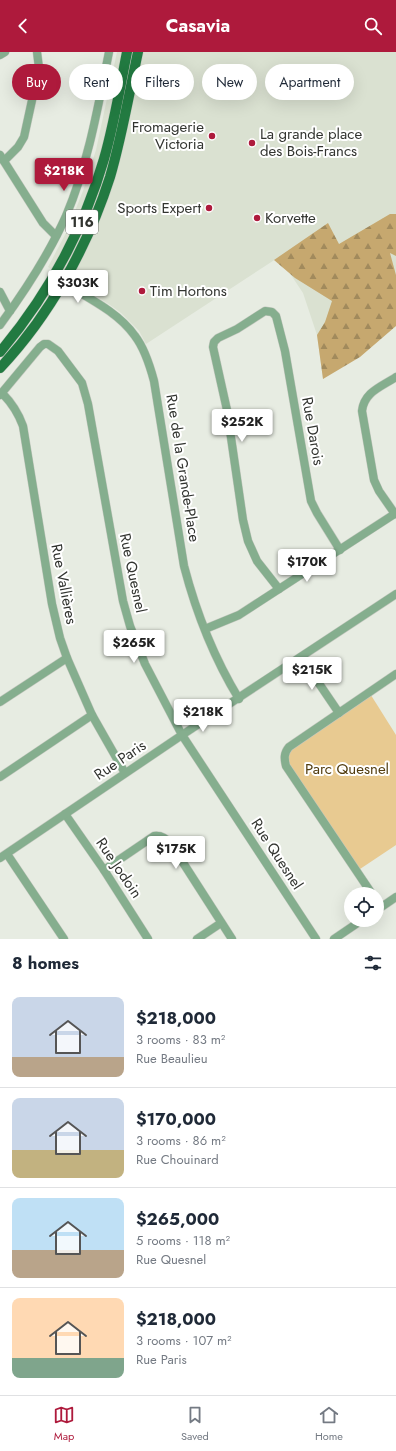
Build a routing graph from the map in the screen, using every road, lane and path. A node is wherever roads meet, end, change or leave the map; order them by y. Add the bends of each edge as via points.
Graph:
1 (5, 52) edge
2 (37, 52) edge
3 (109, 52) edge
4 (127, 52) edge
5 (138, 52) edge
6 (0, 55) edge
7 (2, 158) edge
8 (56, 236) junction
9 (58, 280) junction
10 (0, 292) edge
11 (10, 311) junction
12 (0, 325) edge
13 (0, 352) edge
14 (0, 368) edge
15 (396, 377) edge
16 (1, 394) edge
17 (395, 514) edge
18 (340, 550) junction
19 (279, 589) junction
20 (396, 594) edge
21 (205, 629) junction
22 (301, 657) junction
23 (67, 658) junction
24 (396, 674) edge
25 (239, 699) junction
26 (0, 702) edge
27 (339, 713) junction
28 (92, 715) junction
29 (182, 735) junction
30 (126, 773) junction
31 (0, 777) edge
32 (65, 814) junction
33 (3, 856) edge
34 (104, 870) junction
35 (367, 887) edge
36 (396, 897) edge
37 (384, 903) edge
38 (221, 923) junction
39 (352, 927) edge
40 (64, 939) edge
41 (148, 939) edge
42 (197, 939) edge
43 (232, 939) edge
44 (316, 939) edge
45 (334, 939) edge

1 - 6 street
2 - 7 street via 38,68 24,137 18,147
3 - 8 street via 98,110 83,166 66,216
4 - 9 main road, 116 via 103,164
5 - 9 main road, 116 via 110,178 85,239
7 - 8 street via 43,223
8 - 11 street
9 - 13 main road, 116
9 - 14 main road, 116 via 49,304
9 - 21 street, Rue de la Grande-Place via 114,315 132,332 144,352 156,389 184,566
10 - 11 street
11 - 12 street
15 - 17 street via 366,397 362,411 374,480
16 - 23 street, Rue Vallières via 11,402 23,426 52,604
16 - 29 street, Rue Quesnel via 44,344 58,351 82,383 123,601 130,626 145,664
17 - 18 street
18 - 19 street
18 - 19 street, Rue Darois via 311,501 285,351 276,316 265,311 218,338 213,347 227,410 248,540 257,561
19 - 21 street via 239,615
20 - 22 street, Rue Paris
21 - 25 street, Rue de la Grande-Place
22 - 25 street, Rue Paris
22 - 27 street
23 - 26 street
23 - 28 street, Rue Vallières
24 - 27 street
25 - 29 street, Rue Paris
27 - 35 street via 289,747 285,751 284,759 286,766
28 - 30 street, Rue Vallières
28 - 31 street
29 - 30 street, Rue Paris
29 - 44 street, Rue Quesnel
30 - 32 street, Rue Paris
32 - 33 street, Rue Paris
32 - 34 street, Rue Jodoin
33 - 40 street
34 - 38 street via 154,836 165,837
34 - 41 street, Rue Jodoin
36 - 37 street
38 - 42 street
38 - 43 street
39 - 45 street

